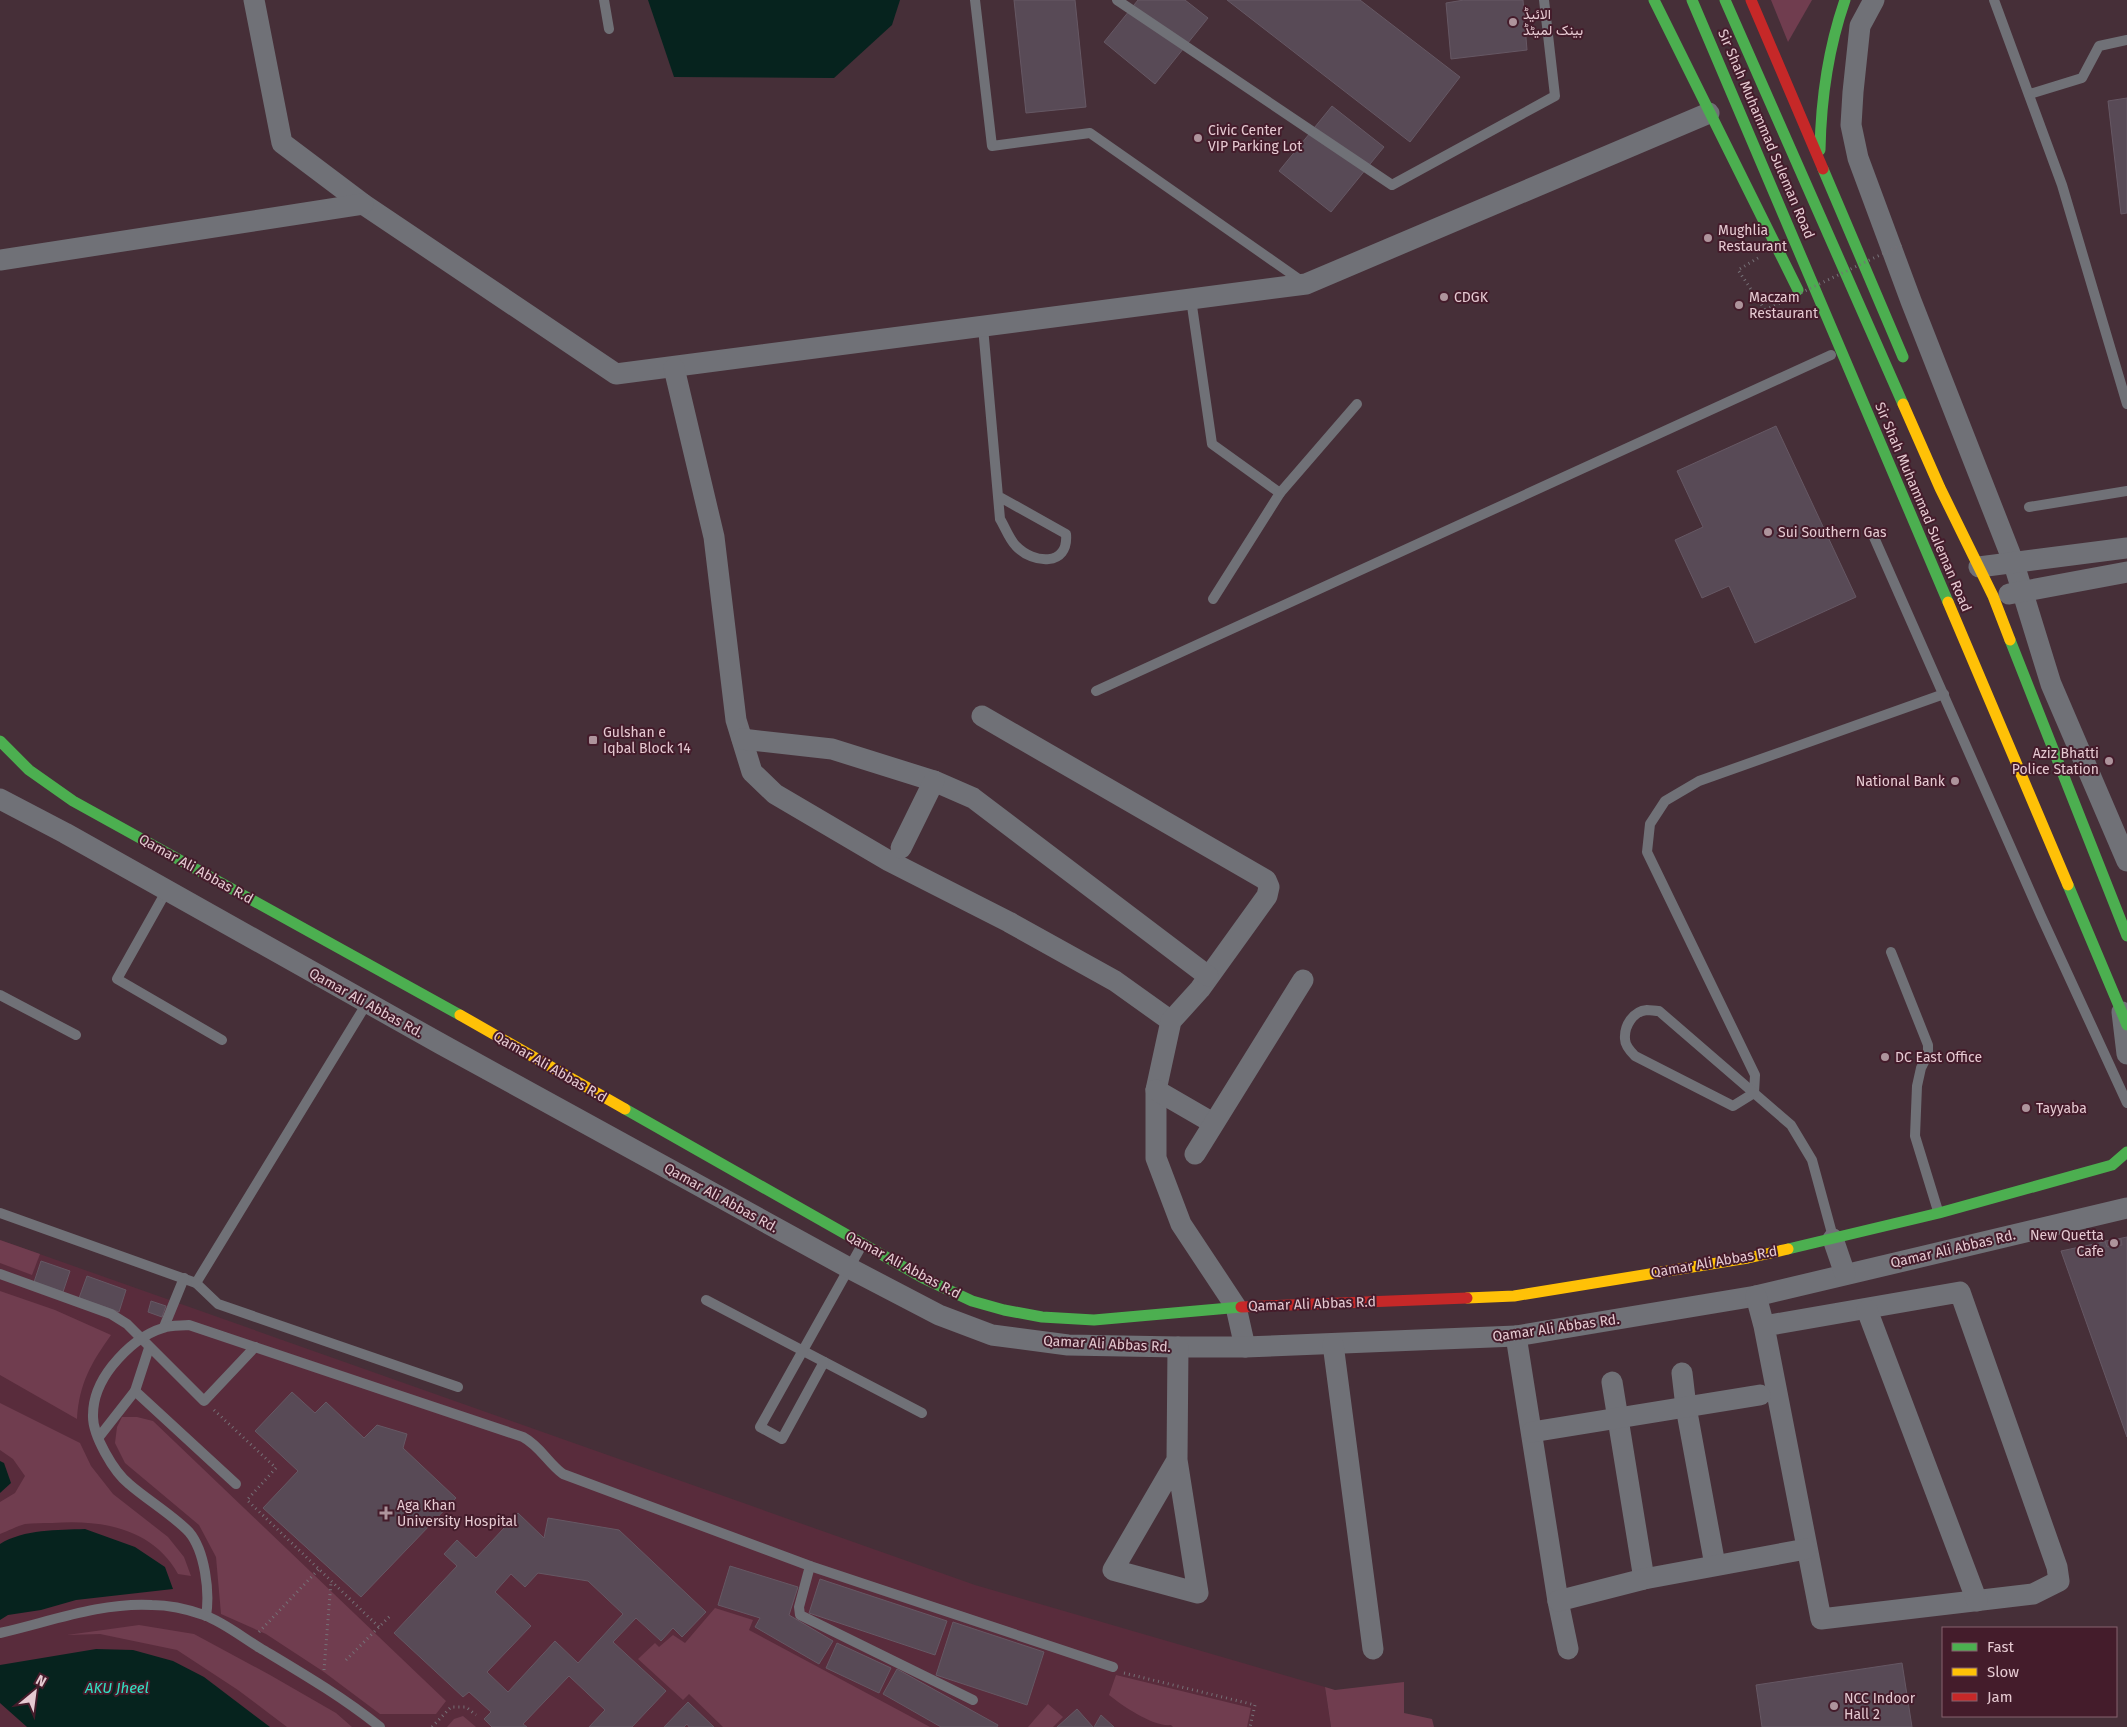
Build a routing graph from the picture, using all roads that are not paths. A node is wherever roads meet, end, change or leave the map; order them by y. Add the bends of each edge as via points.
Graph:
1 (254, 0) edge
2 (604, 0) edge
3 (975, 0) edge
4 (1117, 0) edge
5 (1544, 0) edge
6 (1654, 0) edge
7 (1692, 0) edge
8 (1725, 0) edge
9 (1751, 0) edge
10 (1845, 0) edge
11 (1874, 0) edge
12 (1994, 0) edge
13 (609, 28) dead end
14 (2127, 40) edge
15 (2030, 94) junction
16 (1709, 112) junction
17 (1820, 161) junction
18 (363, 204) junction
19 (0, 260) edge
20 (1306, 284) junction
21 (1801, 297) dead end
22 (1191, 299) junction
23 (983, 327) junction
24 (1829, 351) joint
25 (1906, 364) dead end
26 (674, 368) junction
27 (1357, 404) dead end
28 (2127, 404) edge
29 (1919, 412) dead end
30 (1940, 488) junction
31 (2127, 491) edge
32 (1900, 492) junction
33 (1280, 493) junction
34 (998, 496) junction
35 (2029, 506) dead end
36 (1873, 535) dead end
37 (2127, 548) edge
38 (2013, 562) junction
39 (1979, 567) junction
40 (2127, 572) edge
41 (2023, 591) junction
42 (1993, 596) junction
43 (1213, 599) dead end
44 (1096, 691) dead end
45 (1944, 694) junction
46 (982, 716) dead end
47 (742, 739) junction
48 (0, 742) edge
49 (934, 781) junction
50 (0, 799) edge
51 (901, 848) dead end
52 (2127, 861) edge
53 (167, 890) junction
54 (2127, 936) edge
55 (1891, 952) dead end
56 (1208, 976) junction
57 (1303, 980) dead end
58 (0, 995) edge
59 (367, 1003) junction
60 (2124, 1019) edge
61 (1171, 1021) junction
62 (76, 1035) dead end
63 (222, 1040) dead end
64 (2127, 1054) edge
65 (1156, 1090) junction
66 (1754, 1093) junction
67 (2127, 1103) edge
68 (1213, 1123) junction
69 (2127, 1152) edge
70 (1195, 1154) dead end
71 (2127, 1208) edge
72 (0, 1213) edge
73 (1939, 1213) junction
74 (1833, 1239) junction
75 (862, 1244) junction
76 (849, 1268) junction
77 (0, 1274) edge
78 (1845, 1274) junction
79 (184, 1278) junction
80 (196, 1283) junction
81 (1756, 1296) junction
82 (706, 1300) dead end
83 (1236, 1307) junction
84 (1867, 1310) junction
85 (1764, 1326) junction
86 (164, 1327) junction
87 (1516, 1336) junction
88 (142, 1338) junction
89 (1333, 1344) junction
90 (255, 1347) junction
91 (1178, 1347) junction
92 (1245, 1347) junction
93 (149, 1348) junction
94 (803, 1350) junction
95 (824, 1362) junction
96 (1682, 1373) dead end
97 (1612, 1382) dead end
98 (458, 1387) dead end
99 (135, 1391) junction
100 (1760, 1396) dead end
101 (1686, 1408) junction
102 (922, 1413) dead end
103 (1619, 1418) junction
104 (1532, 1432) junction
105 (99, 1437) junction
106 (1178, 1460) junction
107 (236, 1484) dead end
108 (1806, 1548) junction
109 (1715, 1565) junction
110 (810, 1566) junction
111 (1644, 1579) junction
112 (1558, 1601) junction
113 (1977, 1601) junction
114 (206, 1616) junction
115 (0, 1634) edge
116 (1373, 1649) dead end
117 (1568, 1649) dead end
118 (1113, 1667) road end
119 (973, 1700) dead end
120 (380, 1727) edge

1 - 18 street via 282,143
2 - 13 lane
3 - 20 lane via 992,146 1090,133
4 - 5 lane via 1392,185 1555,96
6 - 16 main road
7 - 32 main road, Sir Shah Muhammad Suleman Road
8 - 30 main road, Sir Shah Muhammad Suleman Road
9 - 17 main road
10 - 17 main road via 1834,27 1825,70 1820,110
11 - 38 street via 1860,26 1853,92 1851,125 1858,158
12 - 15 lane
14 - 15 lane via 2099,46 2082,78
15 - 28 lane via 2062,185
16 - 20 street
16 - 21 main road
17 - 25 main road
18 - 19 street
18 - 26 street via 616,374
20 - 22 street
22 - 23 street
22 - 33 lane via 1212,444
23 - 26 street
23 - 34 lane
24 - 32 main road
24 - 44 lane
26 - 47 street via 714,537 736,720
27 - 33 lane
29 - 30 main road
30 - 39 main road, Sir Shah Muhammad Suleman Road
31 - 35 lane
32 - 60 main road, Sir Shah Muhammad Suleman Road
33 - 43 lane
34 - 34 lane via 1000,519 1015,546 1029,556 1048,560 1061,554 1067,544 1066,534
36 - 45 lane
37 - 38 street
38 - 39 street
38 - 41 street
39 - 42 main road, Sir Shah Muhammad Suleman Road
40 - 41 street
41 - 42 street
41 - 52 street via 2050,684
42 - 54 main road, Sir Shah Muhammad Suleman Road
45 - 66 lane via 1700,781 1665,801 1650,824 1647,852 1755,1075
45 - 67 lane
46 - 56 street via 1266,880 1269,887 1267,896
47 - 49 street via 832,749
47 - 61 street via 752,772 774,794 889,861 1010,922 1115,981
48 - 75 main road, Qamar Ali Abbas R.d via 29,770 73,801
49 - 51 street
49 - 56 street via 973,798
50 - 53 street, Qamar Ali Abbas Rd.
53 - 59 street, Qamar Ali Abbas Rd.
53 - 63 lane via 117,979
55 - 73 lane via 1928,1045 1917,1086 1915,1136
56 - 61 street
57 - 68 street
58 - 62 lane
59 - 76 street, Qamar Ali Abbas Rd.
59 - 80 lane
60 - 64 street
61 - 65 street
65 - 68 street
65 - 83 street via 1156,1158 1181,1224
66 - 66 lane via 1659,1012 1638,1012 1628,1022 1625,1040 1635,1056 1733,1106
66 - 74 lane via 1791,1125 1812,1160
68 - 70 street
69 - 73 main road, Qamar Ali Abbas R.d via 2112,1165
71 - 78 street, Qamar Ali Abbas Rd.
72 - 79 lane
73 - 74 main road, Qamar Ali Abbas R.d
74 - 78 street
74 - 83 main road, Qamar Ali Abbas R.d via 1748,1258 1514,1296
75 - 76 lane
75 - 83 main road, Qamar Ali Abbas R.d via 972,1301 1042,1317 1094,1320
76 - 91 street, Qamar Ali Abbas Rd. via 940,1315 992,1335 1068,1345
76 - 94 lane
77 - 88 lane via 111,1314
78 - 81 street, Qamar Ali Abbas Rd.
79 - 80 lane
79 - 86 lane
80 - 98 lane via 218,1304
81 - 85 street
81 - 87 street, Qamar Ali Abbas Rd.
82 - 94 lane
83 - 92 street
84 - 85 street
84 - 113 street
84 - 113 street via 1960,1292 2057,1567 2059,1581 2033,1594
85 - 108 street
86 - 88 lane
86 - 90 lane via 189,1325
87 - 89 street, Qamar Ali Abbas Rd.
87 - 104 street
88 - 93 lane
88 - 105 lane via 120,1356 105,1375 94,1400 92,1418
89 - 92 street, Qamar Ali Abbas Rd.
89 - 116 street
90 - 93 lane via 204,1401
90 - 110 lane via 524,1437 534,1443 563,1474
91 - 92 street, Qamar Ali Abbas Rd.
91 - 106 street
93 - 99 lane
94 - 95 lane
94 - 95 lane via 760,1427 782,1439
95 - 102 lane
96 - 101 street
97 - 103 street
99 - 105 lane
99 - 107 lane
100 - 101 street
101 - 103 street
101 - 109 street
103 - 104 street
103 - 111 street
104 - 112 street
105 - 114 lane via 106,1457 127,1483 189,1533 202,1555 208,1596
106 - 106 street via 1195,1574 1198,1593 1113,1570
108 - 109 street
108 - 113 street via 1821,1619
109 - 111 street
110 - 118 lane
110 - 119 lane via 799,1607 800,1615
111 - 112 street
112 - 117 street
114 - 115 lane via 151,1604 122,1606 89,1611
114 - 120 lane via 301,1673

